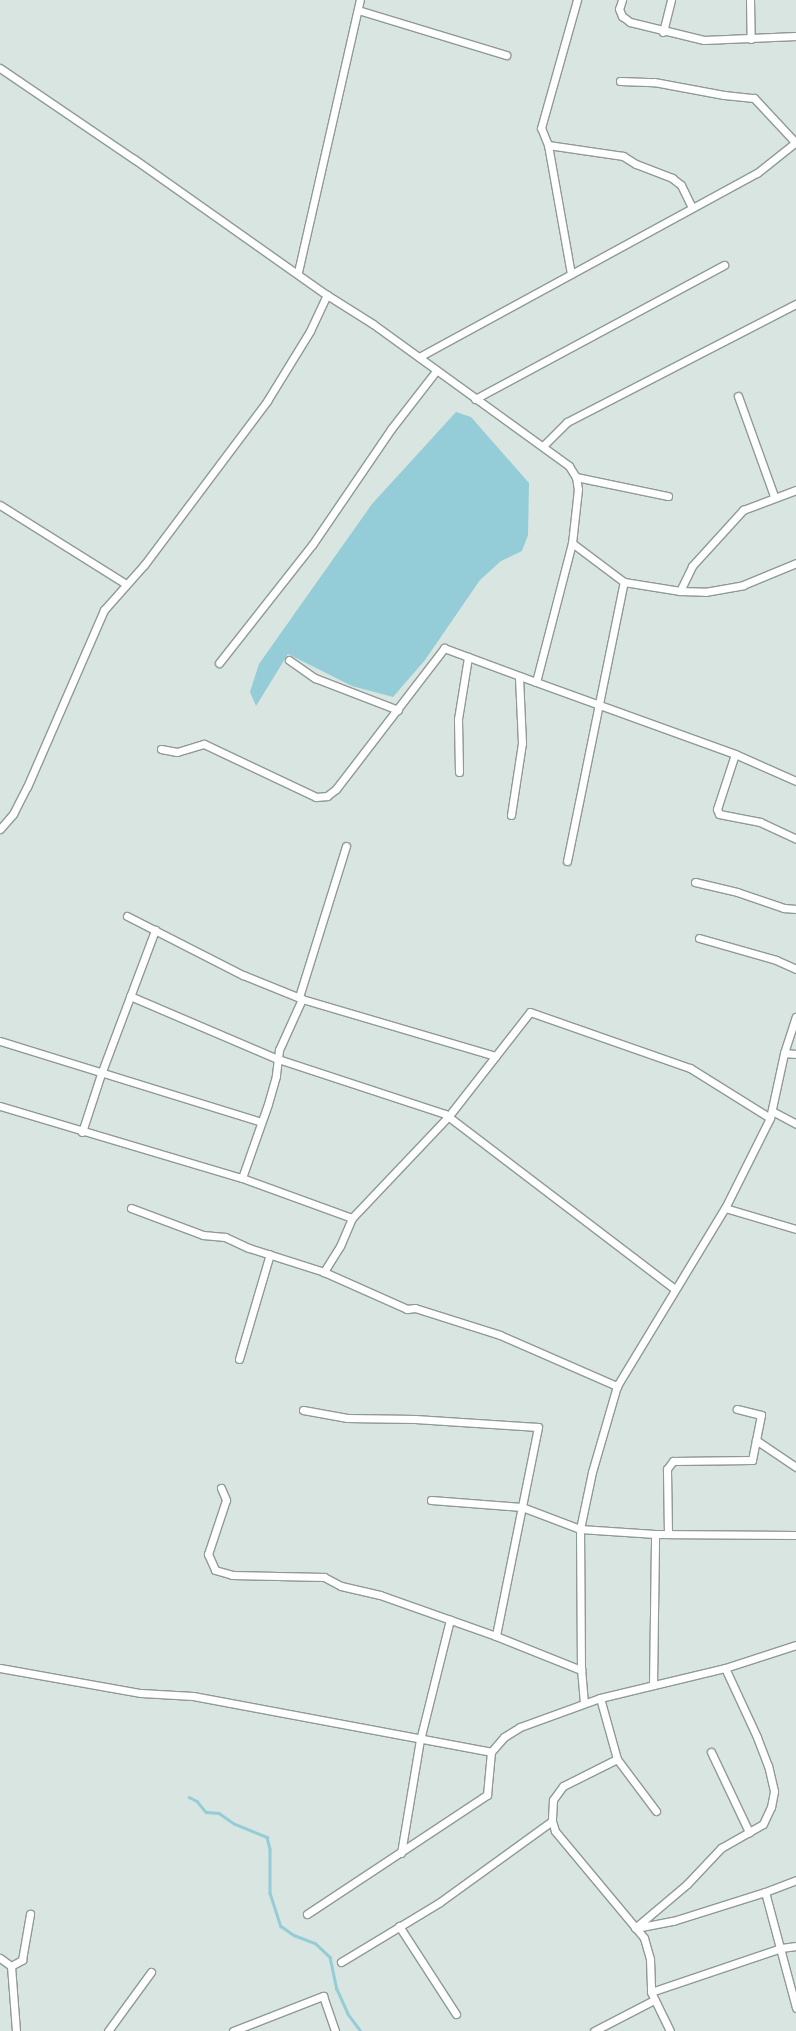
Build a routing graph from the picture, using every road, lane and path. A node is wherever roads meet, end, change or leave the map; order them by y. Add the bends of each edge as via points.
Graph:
1 (360, 0) edge
2 (577, 0) edge
3 (622, 0) edge
4 (671, 0) edge
5 (750, 0) edge
6 (358, 10) junction
7 (663, 32) junction
8 (796, 36) edge
9 (751, 40) junction
10 (506, 55) dead end
11 (0, 68) edge
12 (620, 81) dead end
13 (796, 142) edge
14 (548, 145) junction
15 (692, 208) junction
16 (724, 264) dead end
17 (298, 272) junction
18 (571, 274) junction
19 (327, 295) junction
20 (796, 304) edge
21 (419, 357) junction
22 (436, 371) junction
23 (738, 396) dead end
24 (475, 398) junction
25 (542, 446) junction
26 (576, 477) junction
27 (796, 490) edge
28 (668, 496) dead end
29 (774, 496) junction
30 (0, 505) edge
31 (572, 543) junction
32 (796, 563) edge
33 (624, 582) junction
34 (126, 584) junction
35 (680, 591) junction
36 (468, 657) junction
37 (289, 660) dead end
38 (219, 663) dead end
39 (519, 676) junction
40 (536, 682) junction
41 (598, 706) junction
42 (398, 710) junction
43 (161, 749) dead end
44 (735, 754) junction
45 (459, 772) dead end
46 (796, 780) edge
47 (511, 815) dead end
48 (0, 829) edge
49 (796, 839) edge
50 (346, 846) dead end
51 (567, 861) dead end
52 (695, 882) dead end
53 (796, 910) edge
54 (127, 916) dead end
55 (155, 930) junction
56 (699, 938) dead end
57 (796, 969) edge
58 (130, 996) junction
59 (300, 998) junction
60 (796, 1017) edge
61 (0, 1041) edge
62 (784, 1053) junction
63 (796, 1054) edge
64 (496, 1056) junction
65 (278, 1059) junction
66 (100, 1074) junction
67 (0, 1106) edge
68 (771, 1115) junction
69 (448, 1117) junction
70 (262, 1122) junction
71 (796, 1124) edge
72 (82, 1132) junction
73 (242, 1178) junction
74 (131, 1208) dead end
75 (725, 1208) junction
76 (352, 1218) junction
77 (796, 1229) edge
78 (270, 1254) junction
79 (324, 1272) junction
80 (675, 1289) junction
81 (239, 1359) dead end
82 (617, 1386) junction
83 (737, 1409) dead end
84 (304, 1410) dead end
85 (756, 1440) junction
86 (796, 1467) edge
87 (221, 1488) dead end
88 (431, 1500) dead end
89 (522, 1507) junction
90 (580, 1529) junction
91 (655, 1534) junction
92 (668, 1534) junction
93 (796, 1535) edge
94 (450, 1620) junction
95 (496, 1636) junction
96 (796, 1645) edge
97 (0, 1668) edge
98 (725, 1668) junction
99 (581, 1670) junction
100 (653, 1685) junction
101 (600, 1698) junction
102 (584, 1703) junction
103 (420, 1740) junction
104 (491, 1752) junction
105 (711, 1752) dead end
106 (617, 1759) junction
107 (656, 1811) dead end
108 (552, 1821) junction
109 (750, 1832) junction
110 (401, 1853) junction
111 (796, 1880) edge
112 (766, 1892) junction
113 (30, 1914) dead end
114 (307, 1914) dead end
115 (399, 1926) junction
116 (635, 1928) junction
117 (796, 1946) edge
118 (781, 1948) junction
119 (0, 1958) edge
120 (341, 1962) dead end
121 (12, 1966) junction
122 (151, 1972) dead end
123 (651, 1992) junction
124 (654, 2000) junction
125 (796, 2008) edge
126 (456, 2014) dead end
127 (597, 2030) edge
128 (16, 2031) edge
129 (108, 2031) edge
130 (233, 2031) edge
131 (335, 2031) edge
132 (670, 2031) edge

1 - 6 street
2 - 14 street via 541,128
3 - 7 street via 619,9 626,19
4 - 7 street
5 - 9 street
6 - 10 street
6 - 17 street
7 - 9 street via 704,40
8 - 9 street
11 - 17 street
12 - 13 street via 654,82 754,98
13 - 15 street via 757,173
14 - 15 street via 623,156 672,178 681,185
14 - 18 street
15 - 18 street
16 - 24 street
17 - 19 street
18 - 21 street
19 - 21 street
19 - 34 street via 310,331 267,401 144,565
20 - 25 street via 567,422
21 - 22 street
22 - 24 street
22 - 38 street via 391,429 312,545
23 - 29 street
24 - 25 street
25 - 26 street via 569,466
26 - 28 street
26 - 31 street via 578,489
27 - 29 street
29 - 35 street via 743,510 692,566
30 - 34 street
31 - 33 street
31 - 40 street
32 - 35 street via 743,585 705,592
33 - 35 street
33 - 41 street
34 - 48 street via 101,616 27,787 13,814
36 - 39 street
36 - 42 street via 449,649 440,650
36 - 45 street via 458,719
37 - 42 street via 315,678
39 - 40 street
39 - 47 street via 522,743
40 - 41 street
41 - 44 street
41 - 51 street
42 - 43 street via 327,796 316,797 204,744 177,752
44 - 46 street
44 - 49 street via 716,809 719,814 760,822
50 - 59 street
52 - 53 street
54 - 55 street
55 - 58 street
55 - 59 street via 243,975
56 - 57 street
58 - 65 street
58 - 66 street
59 - 64 street
59 - 65 street
60 - 62 street
61 - 66 street
62 - 63 street
62 - 68 street
64 - 68 street via 530,1012 690,1068
64 - 69 street
65 - 69 street
65 - 70 street
66 - 70 street
66 - 72 street
67 - 72 street
68 - 71 street
68 - 75 street
69 - 76 street
69 - 80 street
70 - 73 street
72 - 73 street
73 - 76 street
74 - 78 street via 203,1235 224,1237
75 - 77 street
75 - 80 street
76 - 79 street
78 - 79 street
78 - 81 street
79 - 82 street via 407,1309 415,1308 500,1335
80 - 82 street
82 - 90 street via 592,1472
83 - 85 street via 761,1414
84 - 89 street via 347,1418 415,1418 538,1427
85 - 86 street
85 - 92 street via 752,1460 673,1461 667,1469
87 - 94 street via 226,1500 208,1554 215,1570 232,1575 324,1578
88 - 89 street
89 - 90 street
89 - 95 street
90 - 91 street
90 - 99 street
91 - 92 street
91 - 100 street
92 - 93 street
94 - 95 street
94 - 103 street
95 - 99 street
96 - 98 street
97 - 103 street via 140,1693 193,1696
98 - 100 street
98 - 109 street via 757,1737 774,1791 763,1824
99 - 102 street
100 - 101 street
101 - 102 street
101 - 106 street
102 - 104 street via 520,1727 504,1737
103 - 104 street
103 - 110 street
104 - 110 street via 487,1795
105 - 109 street
106 - 107 street
106 - 108 street via 564,1786 553,1800
108 - 115 street via 440,1902
108 - 116 street via 555,1831
109 - 116 street via 721,1848 687,1884
110 - 114 street
111 - 112 street
112 - 116 street via 673,1921
112 - 118 street
113 - 121 street via 22,1960
115 - 120 street
115 - 126 street
116 - 123 street via 644,1938 650,1959
117 - 118 street
118 - 123 street
118 - 125 street
119 - 121 street
121 - 128 street
122 - 129 street
123 - 124 street
124 - 127 street
124 - 132 street
130 - 131 street via 323,1996

